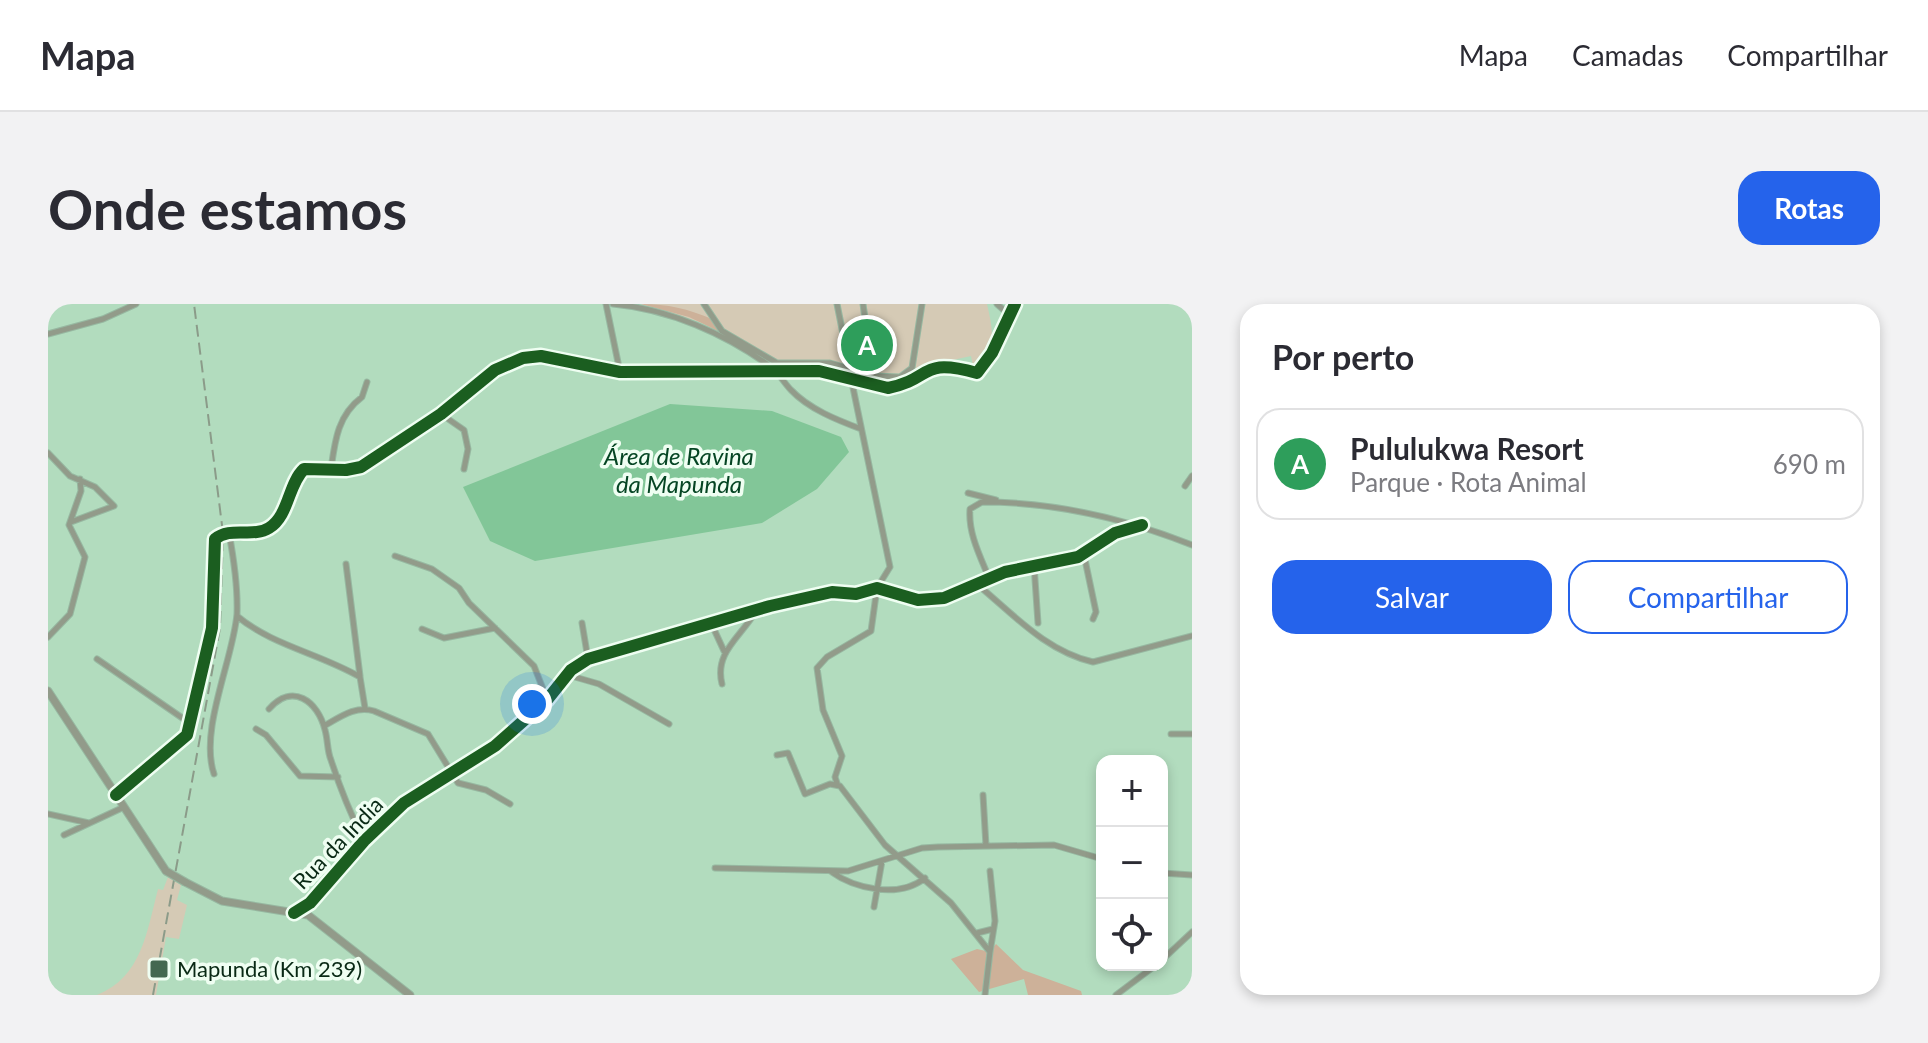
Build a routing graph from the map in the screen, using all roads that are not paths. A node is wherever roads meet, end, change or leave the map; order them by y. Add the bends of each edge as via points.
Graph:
1 (57, 304) edge
2 (136, 304) edge
3 (606, 304) edge
4 (613, 304) edge
5 (704, 304) edge
6 (837, 304) edge
7 (863, 304) edge
8 (922, 304) edge
9 (997, 304) edge
10 (1013, 304) edge
11 (48, 311) edge
12 (48, 334) edge
13 (774, 369) junction
14 (850, 369) junction
15 (620, 372) junction
16 (873, 376) junction
17 (851, 377) junction
18 (367, 382) dead end
19 (441, 414) junction
20 (862, 430) junction
21 (48, 453) edge
22 (331, 469) junction
23 (464, 469) dead end
24 (1192, 476) edge
25 (80, 479) junction
26 (1185, 486) dead end
27 (968, 493) dead end
28 (1004, 502) junction
29 (71, 522) junction
30 (1142, 525) junction
31 (229, 533) junction
32 (1192, 545) edge
33 (1084, 555) junction
34 (395, 556) dead end
35 (346, 564) dead end
36 (1034, 565) junction
37 (989, 578) junction
38 (978, 585) junction
39 (877, 588) junction
40 (756, 610) junction
41 (237, 616) junction
42 (1093, 619) dead end
43 (582, 623) dead end
44 (1038, 623) dead end
45 (712, 625) junction
46 (496, 628) junction
47 (422, 629) dead end
48 (1192, 636) edge
49 (48, 637) edge
50 (724, 651) junction
51 (97, 659) dead end
52 (588, 659) junction
53 (568, 675) junction
54 (360, 677) junction
55 (722, 684) dead end
56 (48, 691) edge
57 (547, 700) junction
58 (365, 708) junction
59 (269, 709) dead end
60 (191, 724) junction
61 (669, 724) dead end
62 (324, 726) junction
63 (256, 729) dead end
64 (1171, 734) dead end
65 (1192, 734) edge
66 (777, 755) dead end
67 (214, 774) dead end
68 (451, 776) junction
69 (338, 777) junction
70 (837, 783) junction
71 (116, 795) junction
72 (983, 795) dead end
73 (510, 804) dead end
74 (124, 807) junction
75 (48, 814) edge
76 (89, 823) junction
77 (64, 835) dead end
78 (364, 841) junction
79 (986, 846) junction
80 (899, 854) junction
81 (1096, 857) edge
82 (882, 861) junction
83 (715, 868) dead end
84 (830, 871) junction
85 (990, 871) dead end
86 (1168, 873) edge
87 (1192, 875) edge
88 (925, 878) junction
89 (879, 888) junction
90 (874, 907) dead end
91 (294, 913) junction
92 (993, 929) junction
93 (1192, 932) edge
94 (977, 933) junction
95 (990, 952) junction
96 (1168, 954) edge
97 (1148, 971) edge
98 (410, 995) edge
99 (985, 995) edge
100 (1116, 995) edge

1 - 11 street
2 - 12 street
3 - 15 street
4 - 13 street via 673,316 708,330
5 - 14 street via 722,331 777,363 830,363
6 - 14 street
7 - 16 street
8 - 16 street via 912,368 900,377
9 - 10 street via 1005,311
10 - 17 street via 992,353 977,373 944,365 888,388
13 - 15 street
13 - 17 street
13 - 20 street via 793,392 833,419
14 - 16 street
15 - 19 street via 541,356 523,358 495,370
17 - 20 street
18 - 22 street via 362,397 336,429
19 - 22 street via 361,467
19 - 23 street via 464,430
20 - 39 street via 890,567
21 - 25 street
22 - 31 street via 301,471 278,521 269,528
24 - 26 street
25 - 29 street
25 - 29 street via 114,506
27 - 28 street
28 - 30 street
28 - 37 street via 982,502 970,509 976,547
29 - 49 street via 85,557 70,614
30 - 32 street
30 - 33 street via 1115,533
31 - 41 street
31 - 60 street via 215,539 212,628
33 - 36 street
33 - 42 street
34 - 46 street via 446,578
35 - 54 street
36 - 37 street
36 - 44 street
37 - 38 street
38 - 39 street via 932,600
38 - 48 street via 1037,637 1079,659 1093,662
39 - 40 street via 801,597
39 - 70 street via 871,631 817,668 823,710 842,756
40 - 45 street
40 - 50 street
41 - 54 street via 263,634
41 - 67 street via 214,729
43 - 52 street
45 - 50 street
45 - 52 street
46 - 47 street via 444,638
46 - 57 street via 534,666
50 - 55 street
51 - 60 street
52 - 53 street, Rua da India
53 - 57 street, Rua da India
53 - 61 street via 599,684
54 - 58 street
56 - 71 street
57 - 68 street, Rua da India
58 - 62 street
58 - 68 street via 428,734
59 - 62 street via 284,696 305,697
60 - 71 street via 179,744
62 - 69 street
63 - 69 street via 300,776
64 - 65 street
66 - 70 street via 788,753 805,794
68 - 73 street
68 - 78 street, Rua da India via 404,803
69 - 78 street
70 - 80 street via 885,845
71 - 74 street
72 - 79 street
74 - 76 street
74 - 91 street, bridge via 166,871 222,901
75 - 76 street
76 - 77 street
78 - 91 street, Rua da India via 322,891
79 - 80 street
79 - 81 street via 1054,845
80 - 82 street
80 - 88 street
82 - 84 street
82 - 89 street
83 - 84 street
84 - 89 street via 857,886
85 - 92 street
86 - 87 street
88 - 89 street via 905,887
88 - 94 street
89 - 90 street
91 - 98 street via 317,921
92 - 94 street
92 - 95 street
93 - 96 street
94 - 95 street
95 - 99 street
97 - 100 street

